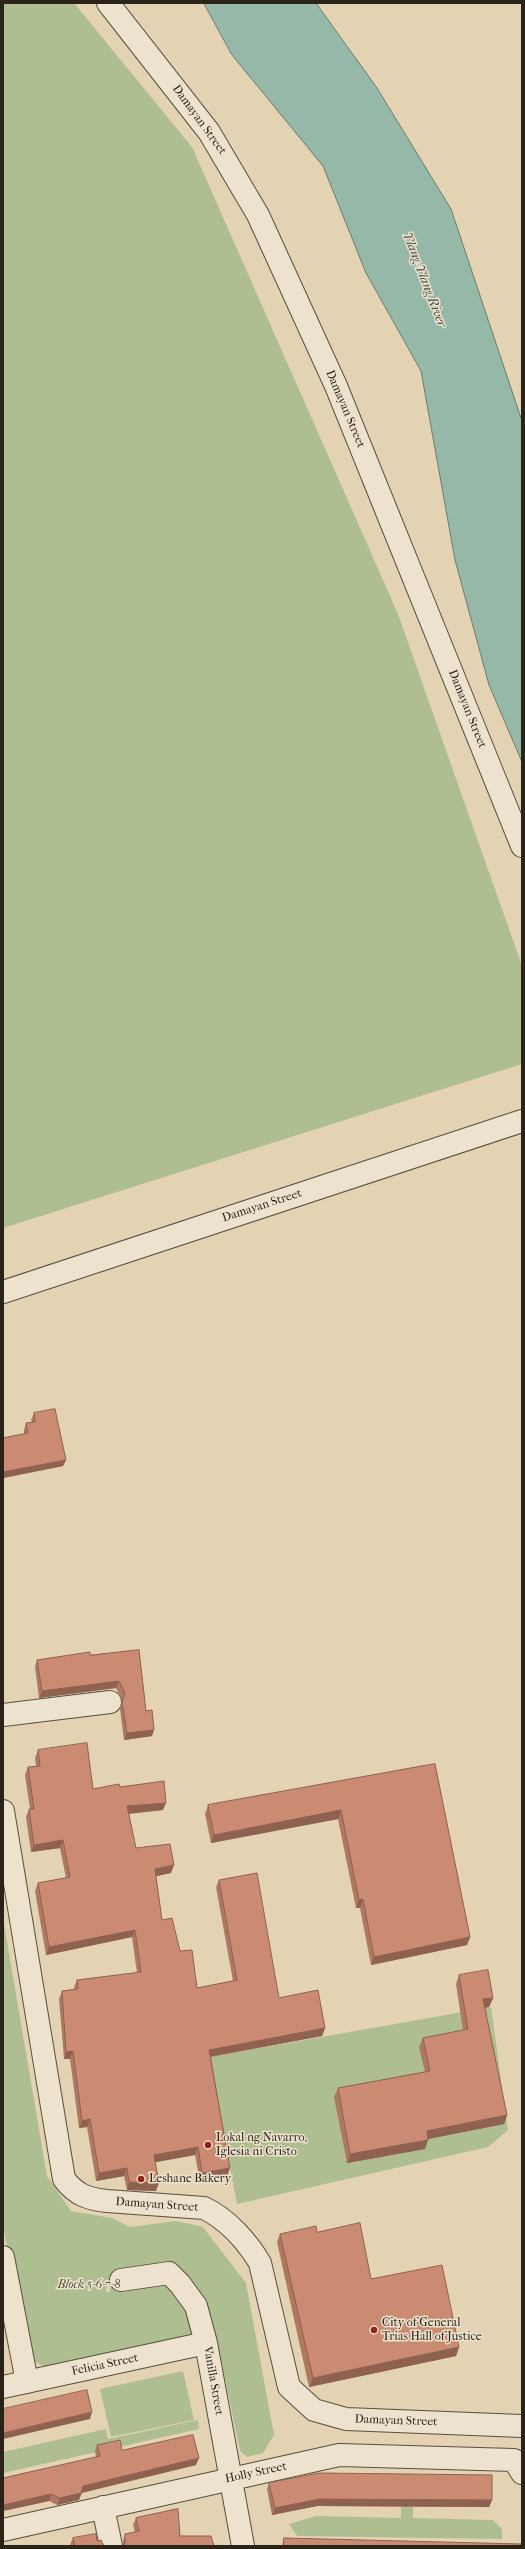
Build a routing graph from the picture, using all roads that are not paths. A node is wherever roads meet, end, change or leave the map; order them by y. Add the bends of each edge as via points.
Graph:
1 (108, 3) edge
2 (522, 846) edge
3 (522, 1121) edge
4 (3, 1292) edge
5 (110, 1702) dead end
6 (3, 1715) edge
7 (3, 1810) edge
8 (3, 2257) edge
9 (120, 2280) dead end
10 (206, 2342) junction
11 (27, 2382) junction
12 (3, 2388) edge
13 (522, 2426) edge
14 (518, 2466) edge
15 (230, 2478) junction
16 (103, 2507) junction
17 (3, 2530) edge
18 (111, 2546) edge
19 (243, 2546) edge

1 - 2 street, Damayan Street via 209,132 258,215 336,386
3 - 4 street, Damayan Street
5 - 6 street
7 - 13 street, Damayan Street via 64,2179 73,2192 107,2201 204,2208 235,2232 250,2246 260,2264 289,2387 314,2410 346,2419
8 - 11 street
9 - 10 street, Vanilla Street via 168,2273 180,2284 196,2306
10 - 11 street, Felicia Street
10 - 15 street, Vanilla Street
11 - 12 street, Felicia Street
14 - 15 street, Holly Street via 339,2455
15 - 16 street, Holly Street
15 - 19 street, Vanilla Street
16 - 17 street, Holly Street
16 - 18 street

